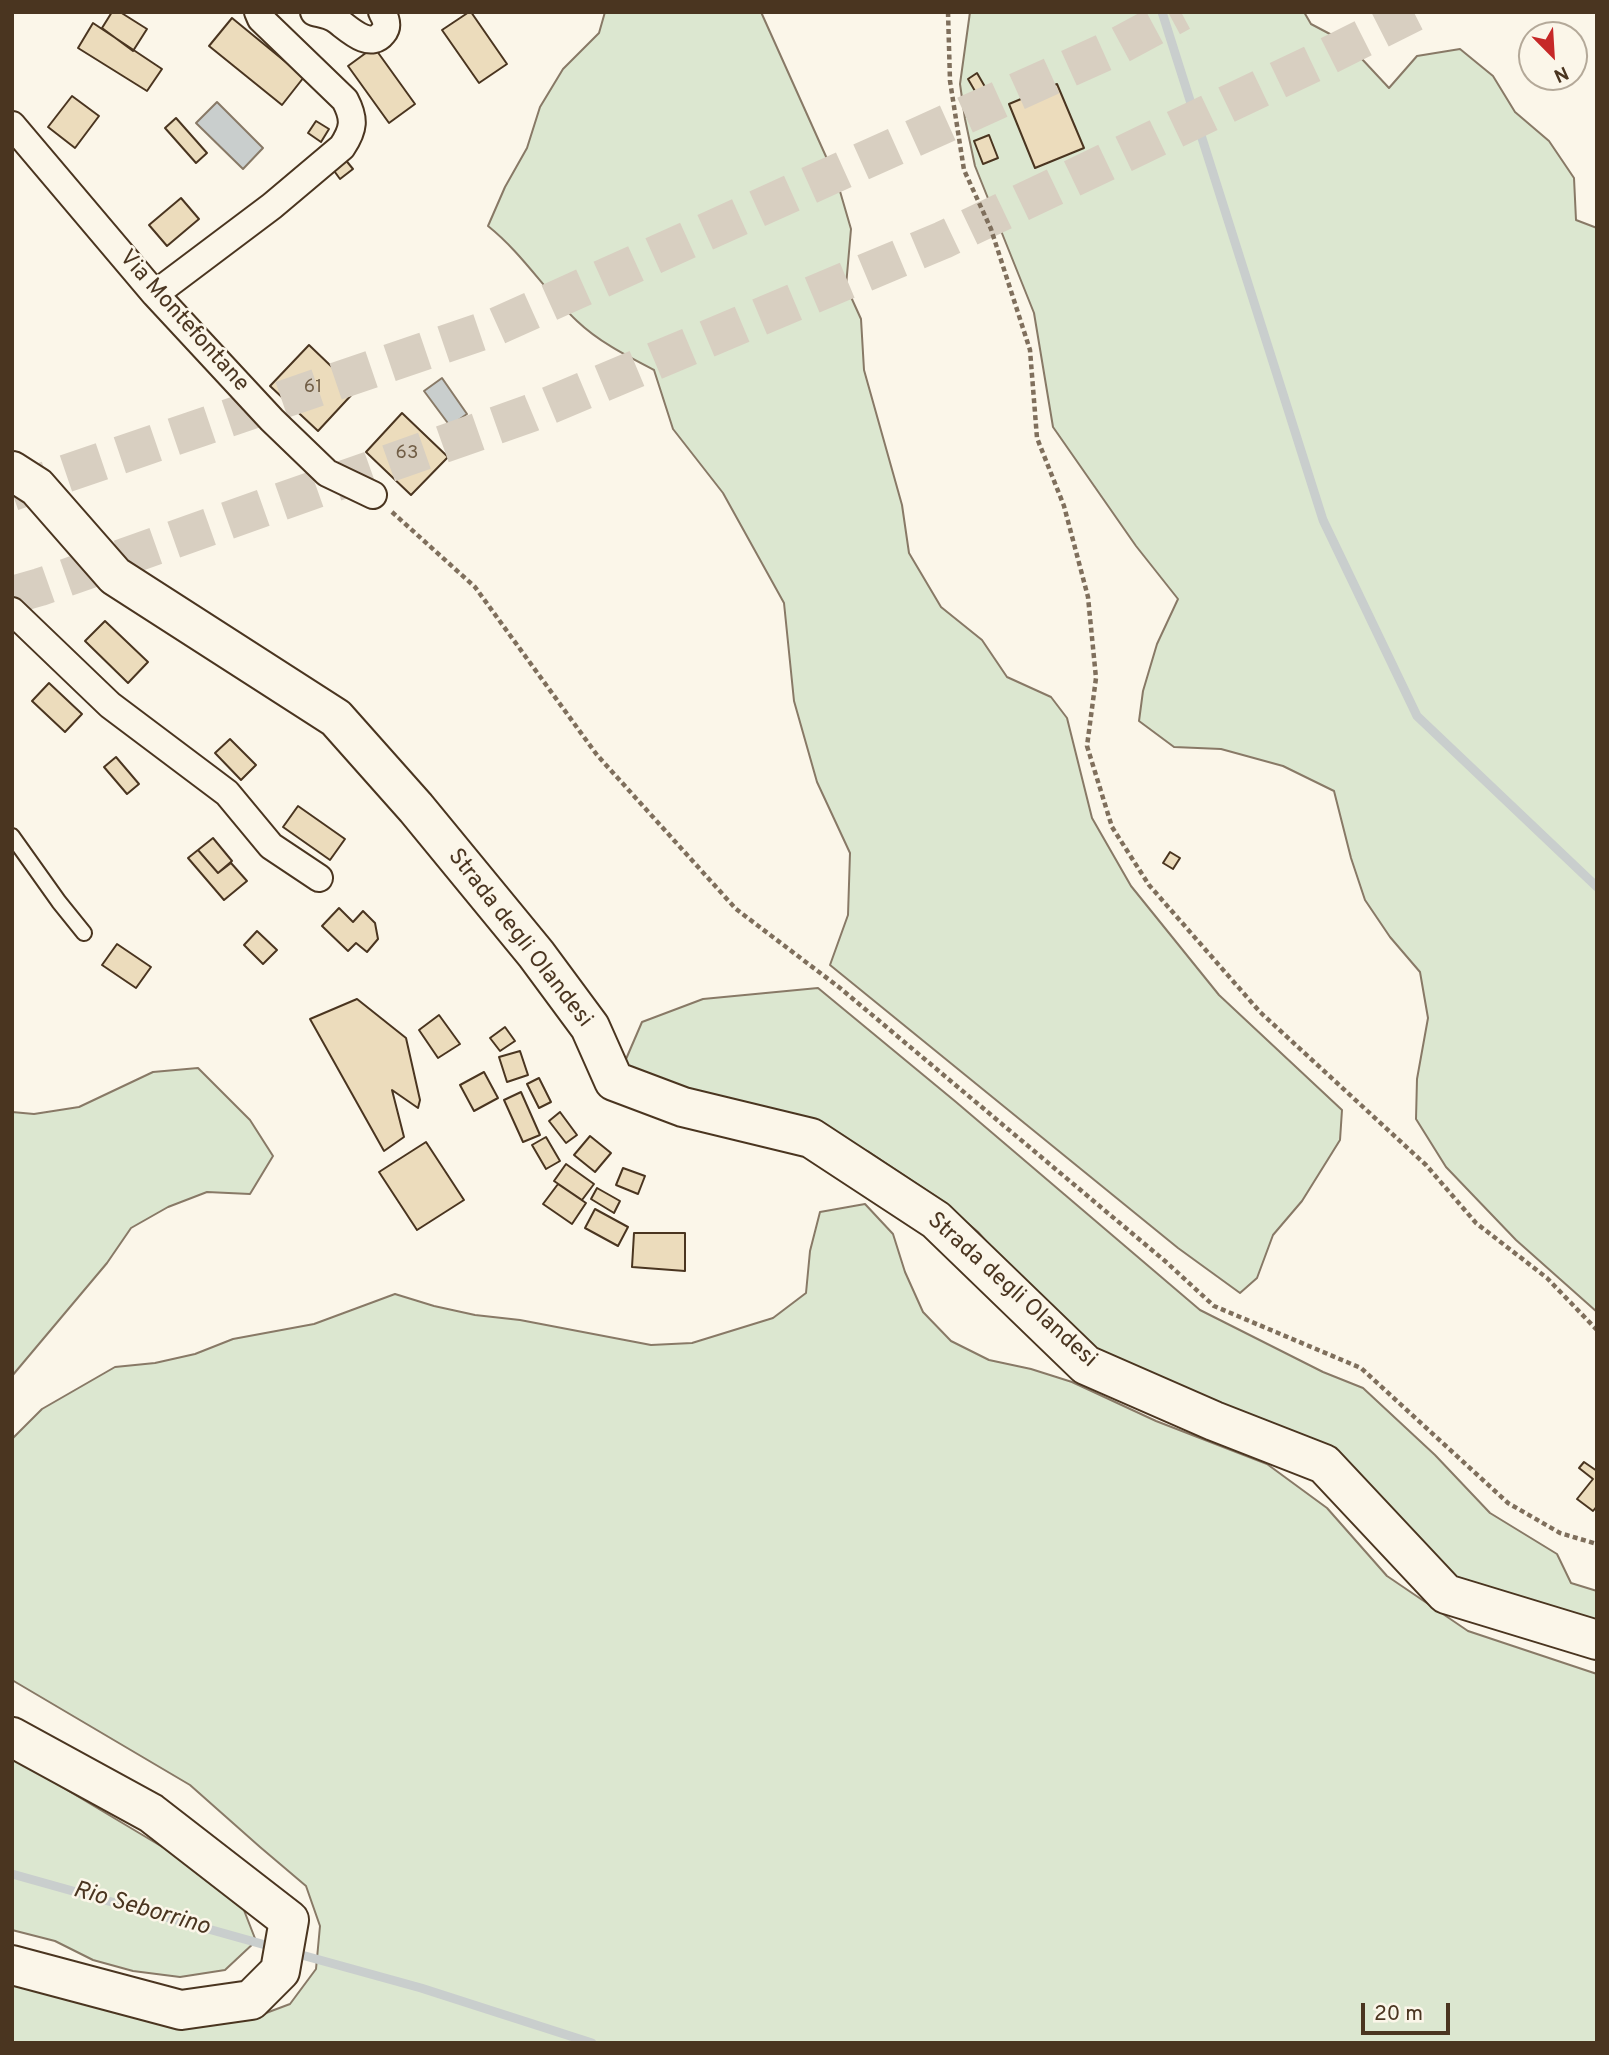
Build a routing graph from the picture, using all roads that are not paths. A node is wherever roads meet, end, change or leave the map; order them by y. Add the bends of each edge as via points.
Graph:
1 (258, 12) edge
2 (314, 12) edge
3 (382, 12) edge
4 (12, 125) edge
5 (155, 294) junction
6 (12, 471) edge
7 (373, 495) road end
8 (12, 611) edge
9 (12, 836) edge
10 (319, 878) dead end
11 (84, 933) dead end
12 (1597, 1640) edge
13 (12, 1737) edge
14 (12, 1965) edge

1 - 5 street via 345,100 351,112 349,136 272,206
2 - 3 street via 370,39 384,32 387,22
4 - 5 street, Via Montefontane
5 - 7 street, Via Montefontane via 327,473
6 - 12 main road, Strada degli Olandesi via 37,487 114,576 337,718 536,954 590,1027 614,1081 683,1107 811,1138 936,1220 1086,1365 1324,1464 1446,1594
8 - 10 street via 110,705 227,793 271,846
9 - 11 lane
13 - 14 main road via 150,1814 289,1920 280,1970 251,2000 181,2010

